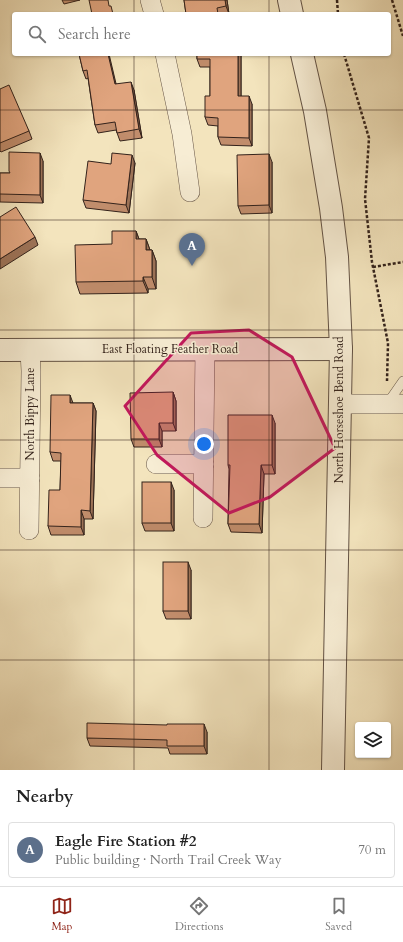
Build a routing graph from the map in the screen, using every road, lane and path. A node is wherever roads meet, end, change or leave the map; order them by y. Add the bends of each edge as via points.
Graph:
1 (150, 0) edge
2 (289, 0) edge
3 (337, 0) edge
4 (392, 0) edge
5 (153, 12) edge
6 (292, 12) edge
7 (338, 12) edge
8 (403, 36) edge
9 (165, 56) edge
10 (302, 56) edge
11 (345, 56) edge
12 (190, 192) dead end
13 (403, 262) edge
14 (373, 267) junction
15 (205, 349) junction
16 (341, 349) junction
17 (0, 350) edge
18 (30, 350) junction
19 (403, 380) edge
20 (392, 398) edge
21 (340, 404) junction
22 (156, 464) dead end
23 (204, 464) junction
24 (0, 478) edge
25 (30, 478) junction
26 (203, 518) dead end
27 (29, 530) dead end
28 (333, 770) edge

1 - 5 street
2 - 6 street
3 - 7 path
4 - 8 path
9 - 12 street via 182,134
10 - 16 street, North Horseshoe Bend Road via 315,111 331,208 337,257
11 - 14 path via 369,138 365,199
13 - 14 path
14 - 20 path via 388,343
15 - 16 street, East Floating Feather Road
15 - 18 street, East Floating Feather Road
15 - 23 street
16 - 21 street, North Horseshoe Bend Road
17 - 18 street, East Floating Feather Road
18 - 25 street, North Bippy Lane
19 - 20 lane
20 - 21 street
21 - 28 street, North Horseshoe Bend Road
22 - 23 street
23 - 26 street
24 - 25 street, North Bippy Lane
25 - 27 street, North Bippy Lane

